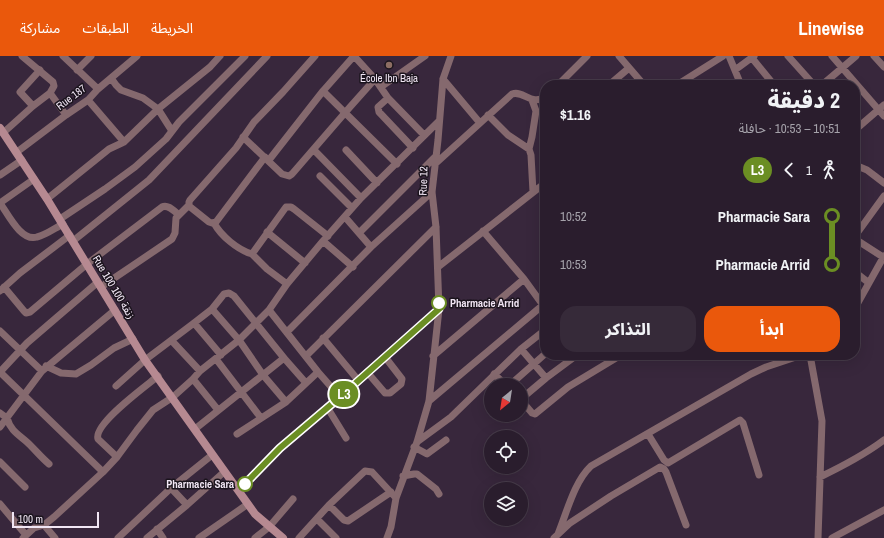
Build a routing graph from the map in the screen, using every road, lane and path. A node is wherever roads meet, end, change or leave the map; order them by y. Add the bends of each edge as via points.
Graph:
1 (22, 56) edge
2 (62, 56) edge
3 (91, 56) edge
4 (137, 56) edge
5 (220, 56) edge
6 (245, 56) edge
7 (267, 56) edge
8 (315, 56) edge
9 (354, 56) edge
10 (424, 56) edge
11 (450, 56) edge
12 (587, 56) edge
13 (619, 56) edge
14 (723, 56) edge
15 (729, 56) edge
16 (788, 56) edge
17 (832, 56) edge
18 (856, 56) edge
19 (874, 56) edge
20 (753, 57) edge
21 (128, 58) edge
22 (884, 67) edge
23 (629, 68) junction
24 (842, 68) junction
25 (40, 70) junction
26 (77, 70) junction
27 (735, 70) junction
28 (111, 78) junction
29 (375, 79) junction
30 (443, 79) junction
31 (563, 80) edge
32 (615, 80) edge
33 (640, 80) edge
34 (686, 80) edge
35 (739, 80) edge
36 (770, 80) edge
37 (810, 80) edge
38 (828, 80) edge
39 (854, 80) edge
40 (860, 86) edge
41 (381, 87) junction
42 (98, 89) junction
43 (322, 91) junction
44 (50, 94) junction
45 (388, 98) junction
46 (540, 99) edge
47 (88, 100) junction
48 (532, 100) junction
49 (33, 106) junction
50 (881, 108) edge
51 (158, 109) junction
52 (345, 112) junction
53 (66, 114) junction
54 (488, 116) junction
55 (884, 116) edge
56 (439, 121) junction
57 (480, 123) junction
58 (860, 126) edge
59 (2, 131) edge
60 (172, 131) junction
61 (424, 136) junction
62 (243, 138) junction
63 (124, 142) junction
64 (413, 148) junction
65 (529, 149) junction
66 (314, 150) junction
67 (346, 150) dead end
68 (17, 152) junction
69 (267, 158) junction
70 (22, 160) junction
71 (435, 160) junction
72 (397, 164) junction
73 (860, 167) edge
74 (0, 175) edge
75 (320, 176) dead end
76 (34, 179) junction
77 (377, 183) junction
78 (884, 183) edge
79 (540, 187) edge
80 (432, 192) junction
81 (533, 192) junction
82 (884, 196) edge
83 (361, 198) junction
84 (48, 199) junction
85 (0, 203) edge
86 (189, 205) junction
87 (352, 208) junction
88 (179, 215) junction
89 (345, 217) junction
90 (61, 222) junction
91 (214, 223) junction
92 (436, 227) junction
93 (860, 229) edge
94 (483, 231) junction
95 (267, 232) junction
96 (359, 233) junction
97 (72, 238) junction
98 (326, 238) junction
99 (860, 242) edge
100 (371, 247) junction
101 (252, 254) junction
102 (884, 257) edge
103 (305, 263) junction
104 (87, 264) junction
105 (353, 267) junction
106 (438, 267) junction
107 (860, 276) edge
108 (524, 279) junction
109 (869, 283) junction
110 (287, 284) junction
111 (100, 285) junction
112 (2, 289) edge
113 (860, 299) edge
114 (540, 300) edge
115 (540, 307) edge
116 (212, 308) junction
117 (439, 309) junction
118 (115, 310) junction
119 (269, 310) junction
120 (256, 322) junction
121 (194, 323) junction
122 (0, 331) edge
123 (287, 332) junction
124 (540, 334) edge
125 (133, 338) junction
126 (323, 338) junction
127 (239, 340) junction
128 (172, 341) junction
129 (521, 349) junction
130 (19, 350) junction
131 (306, 356) junction
132 (433, 356) junction
133 (218, 357) junction
134 (385, 357) junction
135 (284, 358) junction
136 (540, 358) edge
137 (145, 360) junction
138 (570, 360) edge
139 (613, 360) edge
140 (787, 360) edge
141 (811, 360) edge
142 (534, 363) junction
143 (44, 369) junction
144 (200, 371) junction
145 (0, 372) edge
146 (318, 372) junction
147 (367, 372) junction
148 (494, 374) junction
149 (263, 375) junction
150 (158, 376) junction
151 (498, 378) edge
152 (518, 378) edge
153 (546, 378) junction
154 (193, 379) junction
155 (358, 380) junction
156 (306, 383) junction
157 (116, 386) dead end
158 (242, 393) junction
159 (528, 393) edge
160 (24, 396) junction
161 (172, 397) junction
162 (340, 397) junction
163 (429, 401) junction
164 (286, 402) junction
165 (327, 407) junction
166 (528, 408) edge
167 (218, 410) junction
168 (0, 413) edge
169 (7, 418) junction
170 (261, 418) junction
171 (0, 427) edge
172 (195, 429) junction
173 (237, 434) dead end
174 (648, 434) junction
175 (346, 438) dead end
176 (446, 440) dead end
177 (884, 440) edge
178 (416, 444) junction
179 (212, 455) junction
180 (117, 458) junction
181 (0, 462) edge
182 (49, 464) dead end
183 (103, 472) junction
184 (224, 472) junction
185 (759, 475) dead end
186 (403, 476) junction
187 (820, 476) junction
188 (25, 487) dead end
189 (171, 488) junction
190 (238, 490) junction
191 (439, 494) dead end
192 (393, 495) junction
193 (292, 499) dead end
194 (0, 504) edge
195 (248, 504) junction
196 (329, 505) junction
197 (187, 506) junction
198 (884, 510) edge
199 (317, 519) junction
200 (44, 525) junction
201 (686, 525) dead end
202 (269, 527) junction
203 (157, 529) junction
204 (209, 535) edge
205 (556, 536) edge
206 (25, 537) edge
207 (55, 538) edge
208 (118, 538) edge
209 (147, 538) edge
210 (163, 538) edge
211 (199, 538) edge
212 (255, 538) edge
213 (282, 538) edge
214 (299, 538) edge
215 (336, 538) edge
216 (387, 538) edge
217 (818, 538) edge
218 (832, 538) edge

1 - 25 street
2 - 26 street
3 - 26 street
4 - 21 street, Rue 187
5 - 51 street
6 - 60 street
7 - 97 street via 149,180
8 - 62 street via 254,122
9 - 29 street
9 - 43 street
10 - 41 street
11 - 30 street, Rue 12
12 - 31 street
13 - 23 street
14 - 34 street
15 - 27 street
16 - 37 street
17 - 24 street
18 - 24 street
19 - 22 street
20 - 27 street
20 - 36 street
21 - 28 street, Rue 187
23 - 32 street
23 - 33 street
24 - 38 street
24 - 39 street
25 - 44 street via 53,82
25 - 49 street via 20,92
26 - 42 street
27 - 35 street
28 - 42 street, Rue 187
28 - 51 street via 122,90 143,98
29 - 41 street
29 - 52 street
30 - 56 street, Rue 12
30 - 57 street
40 - 50 street
41 - 45 street
42 - 47 street, Rue 187
43 - 52 street
43 - 69 street
44 - 49 street
44 - 53 street
45 - 61 street
45 - 64 street via 378,107 379,112
46 - 48 street
47 - 53 street, Rue 187
47 - 63 street
48 - 54 street via 518,93 512,94
48 - 65 street via 536,111
49 - 59 street
50 - 55 street
50 - 58 street
51 - 60 street
51 - 63 street
52 - 66 street
52 - 72 street
53 - 68 street, Rue 187
54 - 57 street
54 - 65 street
56 - 61 street
56 - 71 street, Rue 12
57 - 71 street
59 - 68 street, Rue 100 زنقة 100
60 - 90 street via 135,167
61 - 64 street
62 - 69 street
62 - 86 street via 190,200
63 - 84 street via 108,149
64 - 72 street
65 - 81 street
66 - 69 street via 289,176 282,174
66 - 83 street
67 - 77 street
68 - 70 street, Rue 100 زنقة 100
69 - 91 street
70 - 74 street
70 - 76 street, Rue 100 زنقة 100
71 - 80 street, Rue 12
71 - 96 street
72 - 77 street
73 - 78 street
75 - 87 street
76 - 84 street, Rue 100 زنقة 100
76 - 85 street
77 - 83 street
79 - 81 street
80 - 92 street, Rue 12
80 - 100 street
81 - 94 street
82 - 93 street
83 - 87 street
84 - 90 street, Rue 100 زنقة 100
85 - 90 street via 20,231 29,237 41,236
86 - 88 street
86 - 91 street via 202,218
87 - 89 street
88 - 104 street via 164,206
88 - 111 street via 175,221 176,233 172,239
89 - 96 street
89 - 98 street
90 - 97 street, Rue 100 زنقة 100
91 - 101 street via 224,237
92 - 106 street, Rue 12
92 - 126 street
94 - 106 street
94 - 108 street
95 - 98 street via 288,207 294,209
95 - 101 street
95 - 103 street
96 - 100 street
97 - 104 street, Rue 100 زنقة 100
97 - 112 street
98 - 103 street
98 - 105 street
99 - 102 street
100 - 105 street
101 - 110 street
102 - 109 street
103 - 110 street
104 - 111 street, Rue 100 زنقة 100
104 - 112 street via 28,313
105 - 123 street
106 - 117 street, Rue 12
107 - 109 street
108 - 114 street
108 - 132 street
109 - 113 street
110 - 119 street
111 - 118 street, Rue 100 زنقة 100
111 - 130 street
115 - 163 street
116 - 120 street via 224,294 229,293
116 - 121 street
116 - 127 street
117 - 132 street, Rue 12
117 - 134 street
118 - 125 street, Rue 100 زنقة 100
118 - 143 street
119 - 120 street
119 - 123 street
120 - 127 street
120 - 135 street
121 - 128 street
121 - 133 street
122 - 130 street
123 - 131 street
124 - 129 street
125 - 137 street, Rue 100 زنقة 100
125 - 143 street via 76,374
126 - 131 street
126 - 155 street
127 - 133 street
127 - 149 street
128 - 137 street
128 - 144 street
129 - 142 street
129 - 148 street
130 - 143 street
130 - 145 street
131 - 146 street
132 - 163 street, Rue 12
133 - 144 street
133 - 158 street
134 - 147 street
134 - 147 street via 402,379 402,384 390,393 385,393
135 - 149 street
135 - 156 street
136 - 142 street
137 - 150 street, Rue 100 زنقة 100
137 - 157 street
138 - 153 street
139 - 166 street via 568,387 535,414
140 - 174 street via 751,374
141 - 187 street via 822,421
142 - 152 street
142 - 153 street
143 - 160 street
144 - 154 street
145 - 160 street
146 - 156 street
146 - 162 street
147 - 155 street
148 - 151 street
148 - 178 street via 451,417
149 - 158 street
149 - 164 street
150 - 161 street, Rue 100 زنقة 100
150 - 180 street via 113,414 98,433 98,439
153 - 159 street
154 - 161 street
154 - 167 street
155 - 162 street
156 - 164 street
158 - 167 street
158 - 170 street
160 - 169 street
160 - 183 street
161 - 172 street, Rue 100 زنقة 100
161 - 180 street via 153,410
162 - 165 street
163 - 178 street, Rue 12
164 - 170 street
165 - 175 street
165 - 190 street via 280,448
167 - 172 street
168 - 169 street
169 - 171 street
169 - 182 street via 8,424 18,436
170 - 173 street
172 - 179 street, Rue 100 زنقة 100
174 - 185 street via 668,463 740,420
174 - 205 street via 584,473
176 - 178 street via 427,454
177 - 187 street via 865,454
178 - 186 street, Rue 12
179 - 184 street, Rue 100 زنقة 100
179 - 189 street
180 - 183 street
181 - 188 street
183 - 200 street
184 - 190 street, Rue 100 زنقة 100
184 - 197 street
186 - 191 street via 417,474
186 - 192 street, Rue 12
187 - 217 street
189 - 197 street
189 - 208 street
190 - 195 street, Rue 100 زنقة 100
192 - 196 street via 348,521
192 - 196 street via 372,472 365,471
192 - 216 street, Rue 12 via 391,527
193 - 202 street
194 - 206 street
195 - 202 street, Rue 100 زنقة 100
195 - 204 street
196 - 199 street
197 - 203 street
198 - 218 street
199 - 214 street
199 - 215 street
200 - 206 street via 34,528
200 - 207 street
201 - 205 street via 666,472 660,467 591,509
202 - 212 street
202 - 213 street, Rue 100 زنقة 100
203 - 209 street
203 - 210 street
204 - 211 street

